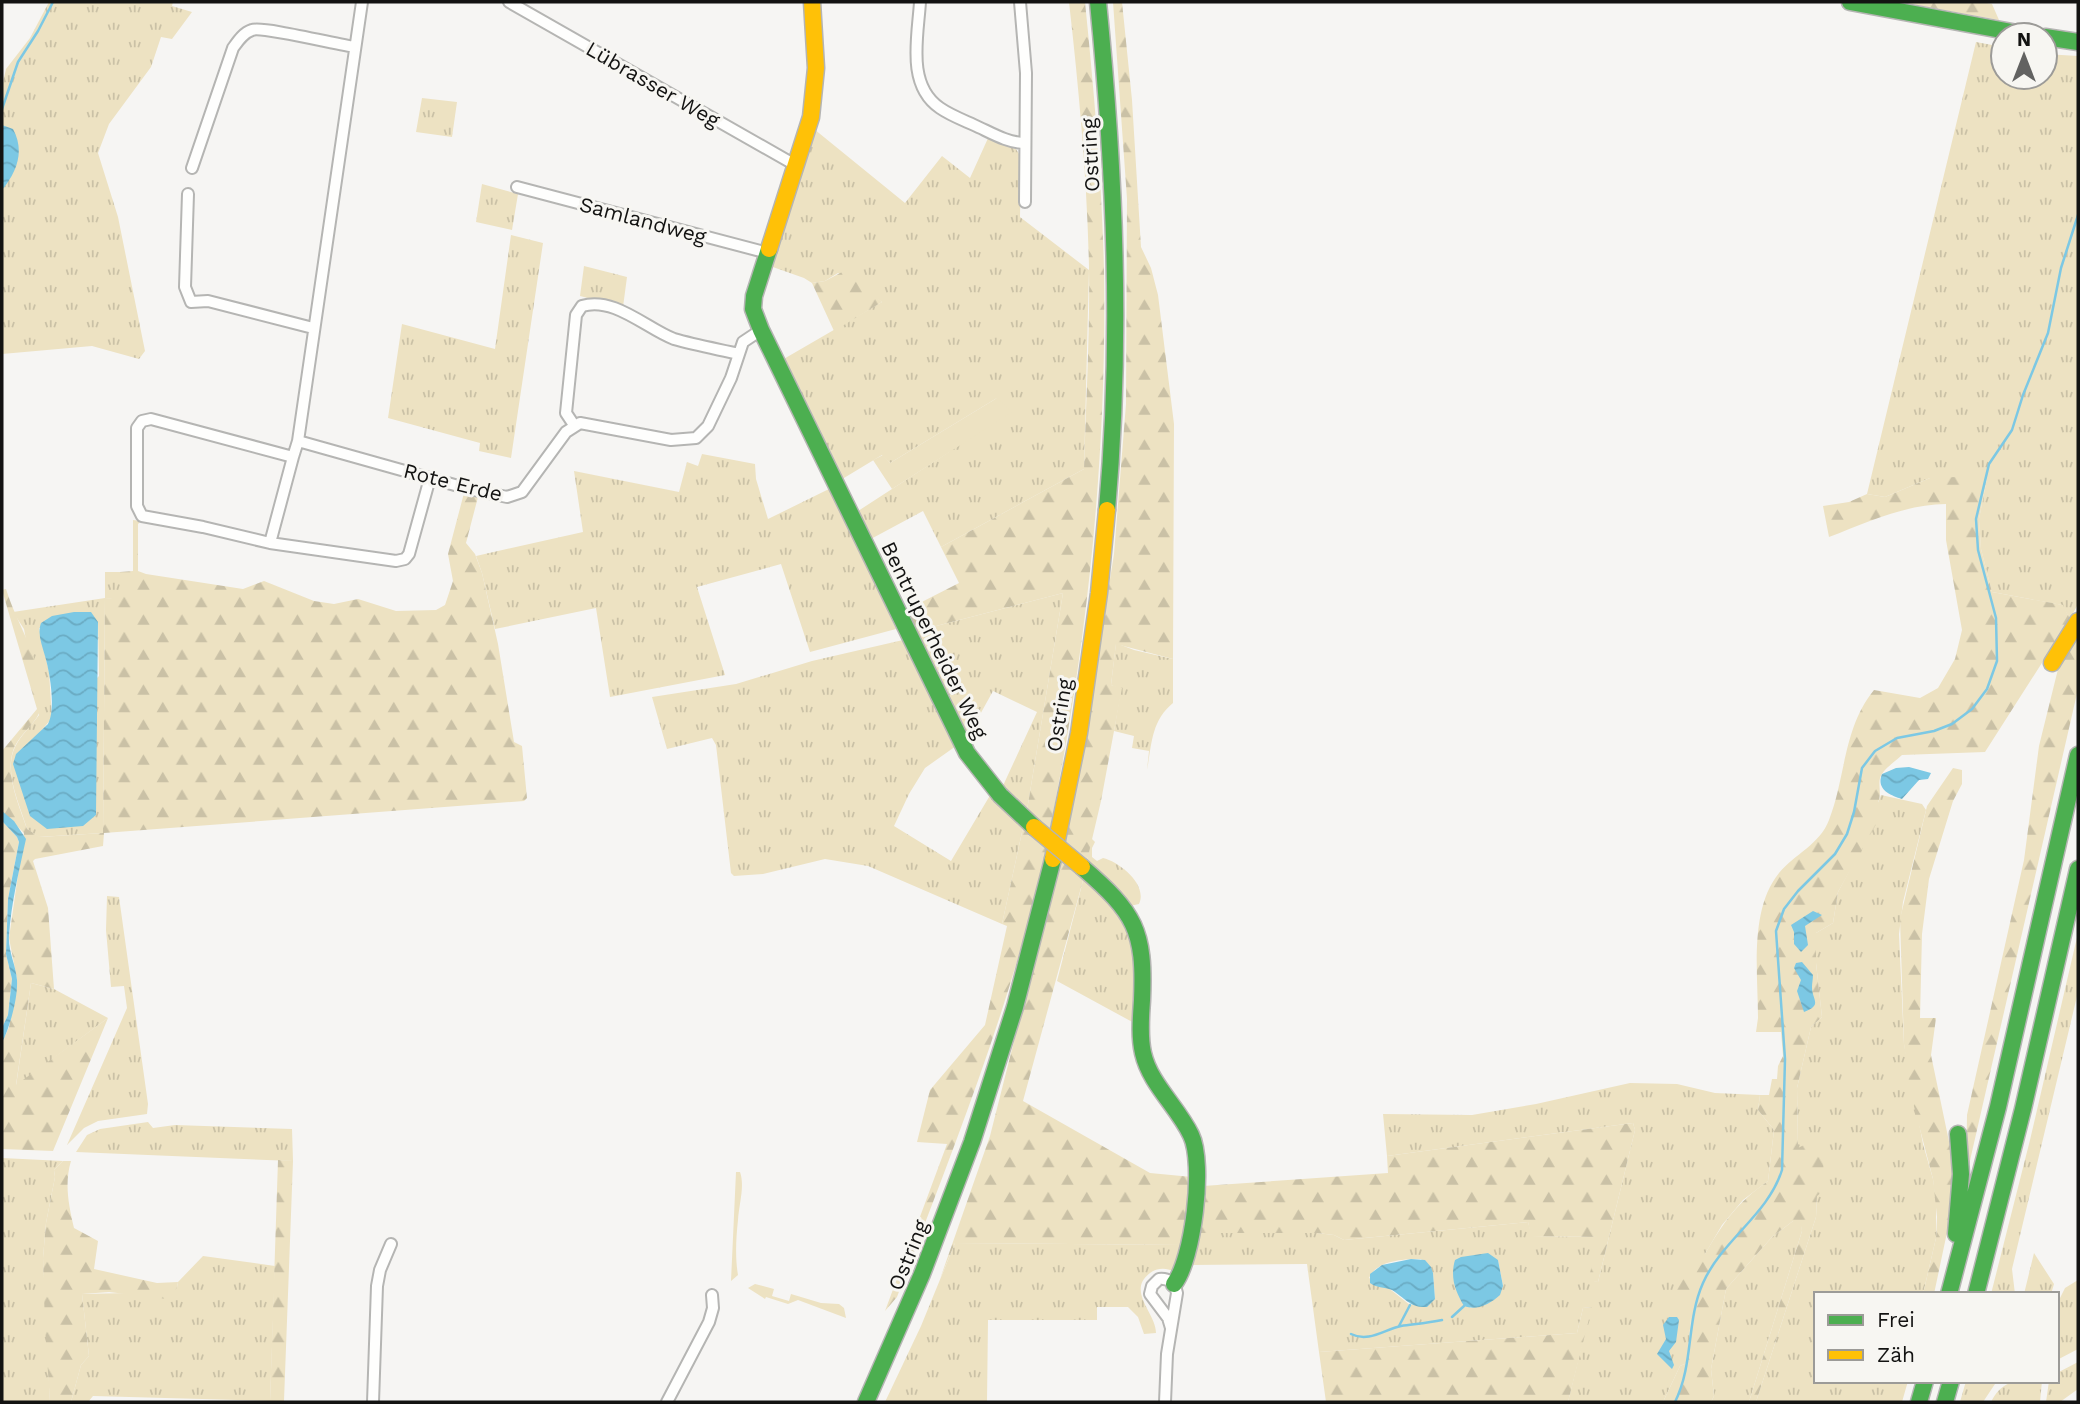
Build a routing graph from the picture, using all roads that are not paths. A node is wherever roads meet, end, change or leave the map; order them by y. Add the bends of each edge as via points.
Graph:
1 (362, 2) edge
2 (509, 2) edge
3 (812, 2) edge
4 (920, 2) edge
5 (1020, 2) edge
6 (1098, 2) edge
7 (1850, 2) edge
8 (1989, 28) edge
9 (2059, 39) edge
10 (2078, 42) edge
11 (355, 47) junction
12 (1025, 142) junction
13 (797, 166) junction
14 (192, 168) dead end
15 (517, 187) dead end
16 (188, 194) dead end
17 (1025, 202) dead end
18 (768, 253) junction
19 (313, 328) junction
20 (761, 330) junction
21 (739, 354) junction
22 (575, 425) junction
23 (298, 441) junction
24 (293, 457) junction
25 (430, 478) junction
26 (270, 543) junction
27 (2078, 621) edge
28 (2052, 663) dead end
29 (2078, 755) edge
30 (2078, 869) edge
31 (1958, 1134) dead end
32 (391, 1244) dead end
33 (1174, 1284) junction
34 (1950, 1290) edge
35 (1977, 1292) edge
36 (712, 1295) dead end
37 (1171, 1328) junction
38 (1924, 1383) edge
39 (1950, 1383) edge
40 (373, 1402) edge
41 (667, 1402) edge
42 (866, 1402) edge
43 (1165, 1402) edge
44 (1919, 1402) edge
45 (1945, 1402) edge

1 - 11 street
2 - 13 street, Lübrasser Weg
3 - 13 main road, Bentruperheider Weg via 815,89
4 - 12 street via 917,67 926,94 941,110 1012,141
5 - 12 street
6 - 42 main road, Ostring via 1115,226 1112,454 1091,647 1068,794 1025,973 970,1150 914,1296
7 - 8 main road
9 - 10 main road
11 - 14 street via 263,28 244,35 233,48
11 - 19 street
12 - 17 street
13 - 18 main road, Bentruperheider Weg
15 - 18 street, Samlandweg
16 - 19 street via 186,287 191,302 208,301
18 - 20 main road, Bentruperheider Weg via 753,302
19 - 23 street
20 - 21 street via 747,338
20 - 33 main road, Bentruperheider Weg, bridge via 967,753 1000,795 1107,889 1131,918 1144,959 1143,1052 1199,1155 1182,1274
21 - 22 street via 708,426 696,439 671,440 588,423
21 - 22 street via 673,338 629,314 595,304 582,306 576,315 566,413
22 - 25 street, Rote Erde via 516,496 499,497
23 - 24 street
23 - 25 street, Rote Erde
24 - 26 street
24 - 26 street via 151,419 142,421 137,429 137,506 142,516
25 - 26 street via 405,559
27 - 28 main road
29 - 34 main road via 1998,1107
30 - 35 main road
31 - 34 main road via 1961,1174
32 - 40 street via 377,1282
33 - 37 street via 1177,1293
33 - 37 street via 1159,1279 1150,1290
36 - 41 street via 709,1322
37 - 43 street
38 - 44 main road
39 - 45 main road

